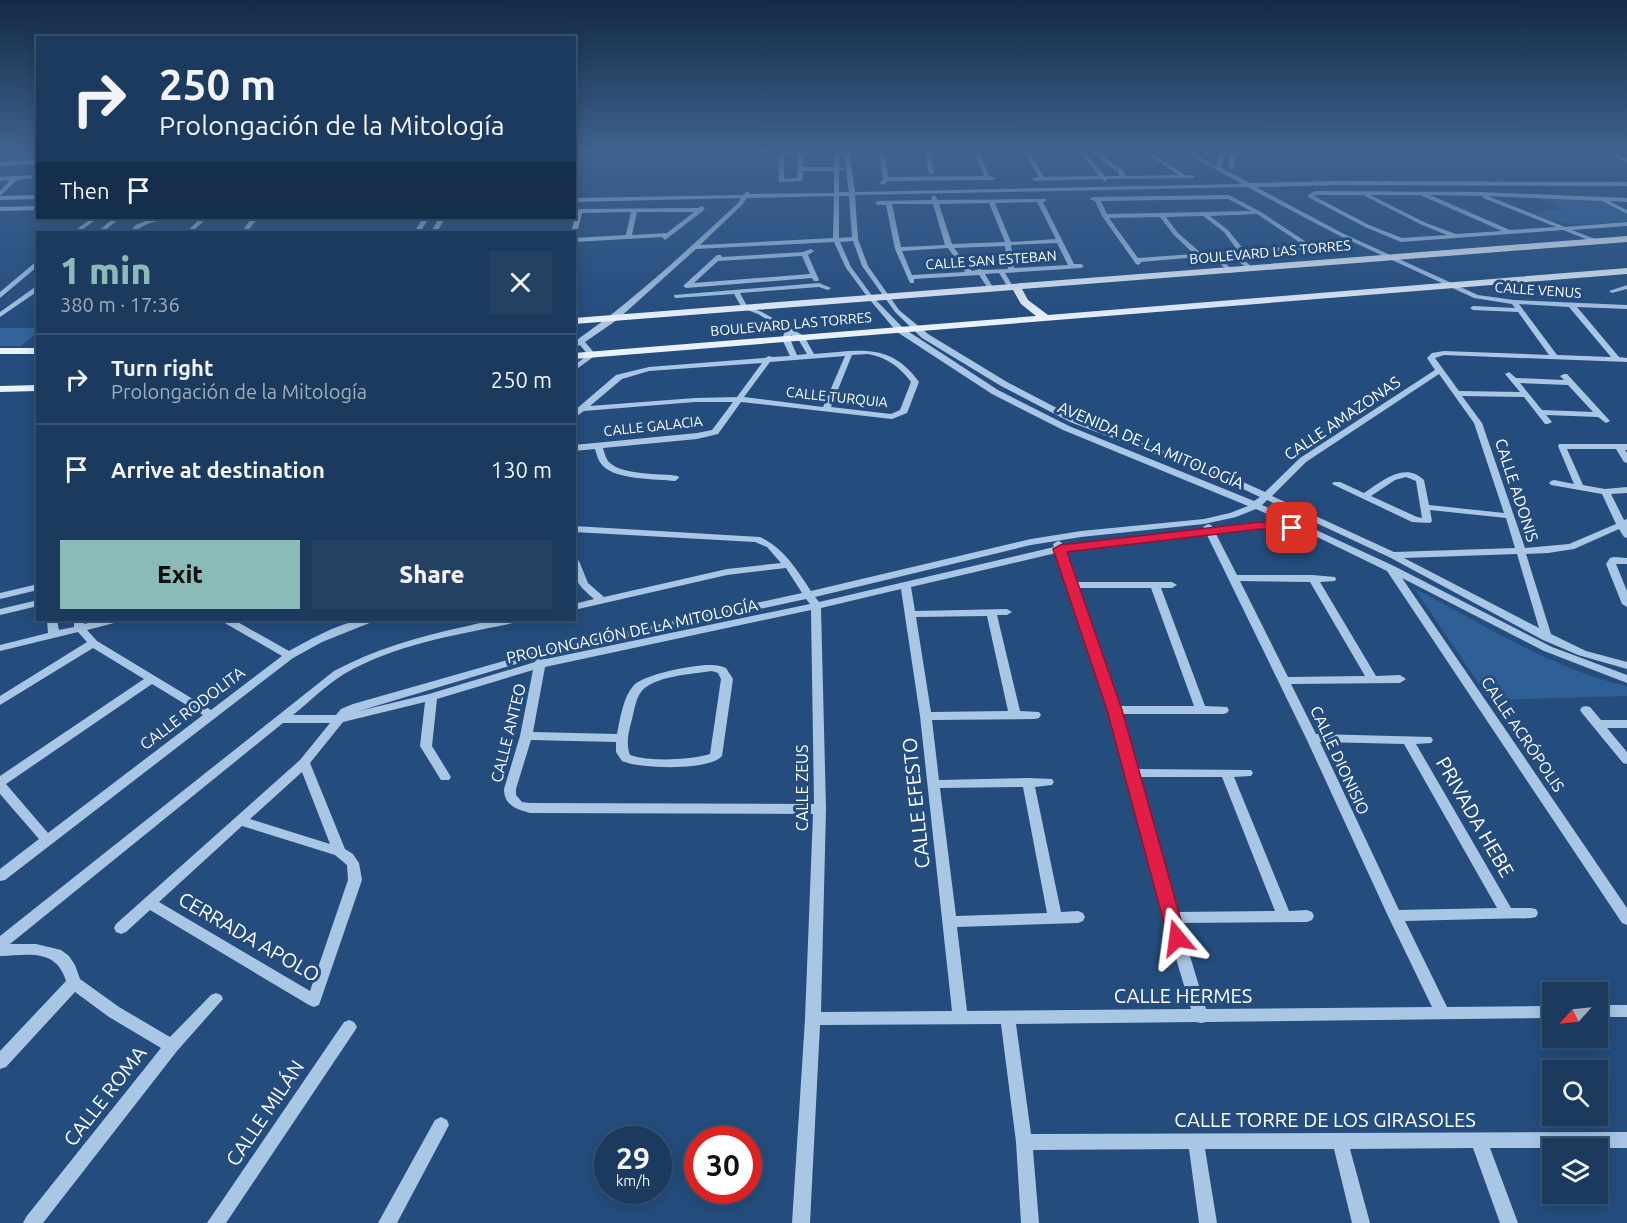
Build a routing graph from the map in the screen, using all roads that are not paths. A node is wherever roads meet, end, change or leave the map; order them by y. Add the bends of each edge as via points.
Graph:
1 (639, 207) edge
2 (704, 207) edge
3 (734, 207) edge
4 (837, 207) edge
5 (853, 207) edge
6 (890, 207) edge
7 (938, 207) edge
8 (994, 207) edge
9 (1044, 207) edge
10 (1100, 207) edge
11 (1249, 207) edge
12 (1291, 207) edge
13 (1331, 207) edge
14 (1390, 207) edge
15 (1447, 207) edge
16 (1511, 207) edge
17 (36, 210) edge
18 (638, 210) junction
19 (656, 210) joint
20 (701, 210) junction
21 (0, 211) edge
22 (1259, 213) junction
23 (1204, 214) junction
24 (1162, 215) junction
25 (1106, 216) junction
26 (94, 219) edge
27 (116, 219) edge
28 (155, 219) edge
29 (203, 219) edge
30 (254, 219) edge
31 (1548, 223) junction
32 (1627, 224) edge
33 (1560, 228) junction
34 (1572, 228) junction
35 (77, 231) edge
36 (101, 231) edge
37 (133, 231) edge
38 (190, 231) edge
39 (244, 231) edge
40 (575, 231) edge
41 (1510, 232) junction
42 (669, 235) junction
43 (1456, 236) junction
44 (629, 237) junction
45 (1432, 238) junction
46 (836, 239) junction
47 (855, 239) junction
48 (1627, 239) edge
49 (576, 240) edge
50 (1059, 240) junction
51 (1612, 241) junction
52 (659, 242) dead end
53 (1598, 242) junction
54 (1008, 243) junction
55 (759, 244) junction
56 (1446, 245) dead end
57 (949, 246) junction
58 (694, 247) junction
59 (898, 249) junction
60 (811, 251) dead end
61 (1627, 251) edge
62 (1242, 252) junction
63 (1231, 253) junction
64 (804, 254) junction
65 (1211, 254) junction
66 (1199, 255) junction
67 (764, 256) junction
68 (1388, 257) junction
69 (36, 264) edge
70 (1072, 266) junction
71 (1081, 266) dead end
72 (1011, 269) junction
73 (1251, 269) junction
74 (1000, 270) junction
75 (1232, 270) junction
76 (980, 271) junction
77 (1627, 271) edge
78 (969, 272) junction
79 (814, 276) junction
80 (1451, 284) junction
81 (687, 285) junction
82 (819, 285) junction
83 (1627, 287) edge
84 (36, 288) edge
85 (828, 288) dead end
86 (1013, 288) junction
87 (992, 289) junction
88 (753, 290) junction
89 (736, 291) junction
90 (1612, 291) dead end
91 (0, 296) edge
92 (886, 297) junction
93 (871, 298) junction
94 (1514, 302) junction
95 (1571, 304) junction
96 (1626, 304) edge
97 (744, 307) junction
98 (1473, 308) dead end
99 (759, 310) junction
100 (1519, 310) junction
101 (0, 315) edge
102 (614, 318) junction
103 (1046, 318) junction
104 (576, 321) edge
105 (917, 328) junction
106 (900, 330) junction
107 (787, 336) junction
108 (801, 338) junction
109 (578, 344) edge
110 (0, 351) edge
111 (36, 351) edge
112 (850, 352) junction
113 (592, 355) junction
114 (811, 355) junction
115 (576, 356) edge
116 (794, 356) junction
117 (1555, 357) junction
118 (769, 358) junction
119 (1617, 360) junction
120 (1627, 360) edge
121 (576, 367) edge
122 (1440, 370) junction
123 (0, 388) edge
124 (36, 388) edge
125 (1458, 393) junction
126 (1527, 395) junction
127 (738, 399) junction
128 (584, 409) junction
129 (826, 410) junction
130 (1541, 412) junction
131 (576, 415) edge
132 (1548, 422) dead end
133 (598, 446) junction
134 (1623, 447) edge
135 (576, 448) edge
136 (1627, 460) edge
137 (675, 478) dead end
138 (1554, 483) dead end
139 (1337, 484) dead end
140 (1580, 488) junction
141 (1627, 490) edge
142 (1605, 492) junction
143 (1365, 496) junction
144 (1268, 497) junction
145 (1257, 506) junction
146 (1425, 507) junction
147 (1510, 516) junction
148 (1624, 523) edge
149 (1208, 527) junction
150 (576, 529) edge
151 (1311, 531) junction
152 (1627, 535) edge
153 (1058, 543) junction
154 (1521, 551) junction
155 (1392, 555) junction
156 (1627, 561) edge
157 (789, 566) junction
158 (1390, 568) junction
159 (1234, 578) junction
160 (1313, 578) junction
161 (1330, 579) dead end
162 (579, 582) edge
163 (1071, 585) junction
164 (1155, 585) junction
165 (1172, 585) dead end
166 (906, 586) junction
167 (36, 587) edge
168 (0, 596) edge
169 (813, 600) junction
170 (602, 601) junction
171 (36, 603) edge
172 (1627, 604) edge
173 (576, 607) edge
174 (0, 612) edge
175 (991, 612) junction
176 (1007, 612) dead end
177 (911, 614) junction
178 (52, 621) edge
179 (102, 621) edge
180 (229, 621) edge
181 (365, 621) edge
182 (509, 621) edge
183 (79, 623) edge
184 (54, 634) junction
185 (1546, 636) junction
186 (93, 643) junction
187 (0, 648) edge
188 (1548, 649) junction
189 (289, 656) junction
190 (541, 659) junction
191 (1627, 666) edge
192 (151, 679) junction
193 (1400, 679) dead end
194 (1627, 679) edge
195 (1373, 680) junction
196 (1284, 681) junction
197 (431, 697) junction
198 (0, 701) edge
199 (1114, 710) junction
200 (1201, 710) junction
201 (1223, 710) dead end
202 (1586, 710) dead end
203 (211, 715) junction
204 (1016, 715) junction
205 (1035, 715) dead end
206 (926, 716) junction
207 (340, 718) junction
208 (281, 719) junction
209 (1598, 724) junction
210 (1627, 724) edge
211 (526, 736) junction
212 (621, 738) junction
213 (1312, 738) junction
214 (1408, 740) junction
215 (1427, 740) dead end
216 (1627, 760) edge
217 (304, 763) junction
218 (1132, 773) junction
219 (1226, 773) junction
220 (1247, 773) dead end
221 (445, 777) dead end
222 (1028, 782) junction
223 (1048, 782) dead end
224 (0, 784) edge
225 (933, 784) junction
226 (820, 809) junction
227 (241, 821) junction
228 (46, 839) junction
229 (340, 852) junction
230 (0, 876) edge
231 (151, 903) junction
232 (1531, 913) dead end
233 (1507, 914) junction
234 (1284, 916) junction
235 (1307, 916) dead end
236 (1395, 916) junction
237 (1626, 916) edge
238 (1078, 917) dead end
239 (1055, 918) junction
240 (1171, 918) junction
241 (948, 922) junction
242 (122, 928) dead end
243 (3, 944) edge
244 (74, 983) junction
245 (216, 999) dead end
246 (1608, 1011) edge
247 (1627, 1011) edge
248 (1542, 1012) edge
249 (1443, 1013) junction
250 (960, 1017) junction
251 (1008, 1017) junction
252 (1201, 1017) junction
253 (813, 1019) junction
254 (349, 1027) dead end
255 (172, 1046) junction
256 (0, 1062) edge
257 (441, 1125) dead end
258 (1627, 1140) edge
259 (1340, 1141) junction
260 (1479, 1141) junction
261 (1024, 1142) junction
262 (1196, 1142) junction
263 (32, 1223) edge
264 (216, 1223) edge
265 (387, 1223) edge
266 (801, 1223) edge
267 (1030, 1223) edge
268 (1208, 1223) edge
269 (1361, 1223) edge
270 (1509, 1223) edge

1 - 18 street
2 - 20 street
3 - 58 street
4 - 46 street
5 - 47 street, AVENIDA DE LA MITOLOGÍA
6 - 59 street, CALLE SAN ESTEBAN
7 - 57 street
8 - 54 street
9 - 50 street, CALLE SAN ESTEBAN
10 - 25 street
11 - 22 street
12 - 68 street, CALLE VENUS
13 - 45 street via 1392,238
14 - 43 street
15 - 41 street
16 - 31 street
17 - 21 street
18 - 19 street
18 - 40 street via 580,211
18 - 44 street
19 - 20 street
20 - 42 street
22 - 23 street
22 - 62 street via 1312,248
23 - 24 street
23 - 62 street via 1226,231
24 - 25 street
24 - 66 street
25 - 66 street via 1137,261
26 - 35 street
27 - 36 street
28 - 37 street via 143,222
29 - 38 street
30 - 39 street
31 - 33 street
31 - 34 street
32 - 34 street
33 - 34 street
33 - 41 street
33 - 53 street
34 - 51 street
41 - 43 street
42 - 44 street
42 - 52 street
43 - 45 street
44 - 49 street
45 - 56 street
46 - 47 street
46 - 55 street
46 - 93 street, AVENIDA DE LA MITOLOGÍA via 848,267
47 - 92 street, AVENIDA DE LA MITOLOGÍA via 865,266
48 - 51 main road, BOULEVARD LAS TORRES
50 - 54 street
50 - 70 street, CALLE SAN ESTEBAN
51 - 53 main road, BOULEVARD LAS TORRES
53 - 61 main road, BOULEVARD LAS TORRES
53 - 68 main road, BOULEVARD LAS TORRES
54 - 57 street
54 - 72 street
55 - 58 street
55 - 67 street
57 - 59 street
57 - 78 street
58 - 102 street
59 - 78 street, CALLE SAN ESTEBAN via 912,280
60 - 64 street
62 - 63 street
63 - 65 street
63 - 73 street
64 - 67 street
64 - 79 street
65 - 66 street
65 - 75 street
67 - 81 street via 717,258
68 - 73 main road, BOULEVARD LAS TORRES
68 - 80 street, CALLE VENUS
69 - 91 street
70 - 71 street, CALLE SAN ESTEBAN
70 - 72 street, CALLE SAN ESTEBAN
72 - 74 street, CALLE SAN ESTEBAN
73 - 75 main road, BOULEVARD LAS TORRES
74 - 76 street, CALLE SAN ESTEBAN
74 - 86 street
75 - 86 main road, BOULEVARD LAS TORRES
76 - 78 street, CALLE SAN ESTEBAN
76 - 87 street
77 - 80 main road, BOULEVARD LAS TORRES
79 - 81 street
79 - 82 street
80 - 94 street, CALLE VENUS via 1476,297
80 - 103 main road, BOULEVARD LAS TORRES
81 - 89 street via 673,298
82 - 85 street
82 - 88 street
83 - 90 street
84 - 101 street
86 - 87 main road, BOULEVARD LAS TORRES
86 - 103 main road
87 - 92 main road, BOULEVARD LAS TORRES
88 - 89 street
88 - 99 street
89 - 97 street
92 - 93 main road, BOULEVARD LAS TORRES
92 - 105 street, AVENIDA DE LA MITOLOGÍA
93 - 99 main road, BOULEVARD LAS TORRES
93 - 106 street, AVENIDA DE LA MITOLOGÍA
94 - 95 street, CALLE VENUS
94 - 100 street
95 - 96 street, CALLE VENUS
95 - 119 street
97 - 99 main road, BOULEVARD LAS TORRES
97 - 102 main road, BOULEVARD LAS TORRES
98 - 100 street
99 - 107 street
100 - 117 street
102 - 104 main road, BOULEVARD LAS TORRES
102 - 109 street
103 - 105 main road, BOULEVARD LAS TORRES
105 - 106 main road, BOULEVARD LAS TORRES
105 - 144 street, AVENIDA DE LA MITOLOGÍA via 954,355 1073,420
106 - 108 main road, BOULEVARD LAS TORRES
106 - 145 street, AVENIDA DE LA MITOLOGÍA via 995,392 1066,428
107 - 108 main road, BOULEVARD LAS TORRES
107 - 113 main road, BOULEVARD LAS TORRES
107 - 116 street
108 - 114 street
109 - 113 street
110 - 111 main road
112 - 114 street, CALLE TURQUIA
112 - 129 street
112 - 129 street, CALLE TURQUIA via 878,353 908,372 915,382 904,411 884,417
113 - 115 main road, BOULEVARD LAS TORRES
113 - 121 street
114 - 116 street, CALLE TURQUIA
116 - 118 street, CALLE TURQUIA
117 - 119 street
117 - 122 street, CALLE ADONIS via 1435,355 1431,358
118 - 127 street, CALLE GALACIA
118 - 128 street, CALLE TURQUIA via 632,372 619,377
119 - 120 street
122 - 125 street, CALLE ADONIS
122 - 144 street, CALLE AMAZONAS via 1302,461
123 - 124 main road
125 - 126 street
125 - 147 street, CALLE ADONIS via 1478,423
126 - 130 street
126 - 130 street via 1512,377 1566,379 1602,418
127 - 128 street, CALLE TURQUIA
127 - 129 street, CALLE TURQUIA
127 - 133 street, CALLE GALACIA via 715,432
128 - 131 street
130 - 132 street
133 - 135 street, CALLE GALACIA
133 - 137 street via 610,468
134 - 136 street
134 - 140 street via 1563,446
138 - 140 street
139 - 143 street
140 - 142 street
141 - 142 street
142 - 148 street
143 - 146 street via 1420,522 1427,521
143 - 146 street via 1400,474 1411,474 1420,480
144 - 145 street, PROLONGACIÓN DE LA MITOLOGÍA
144 - 155 street, AVENIDA DE LA MITOLOGÍA
145 - 149 street, PROLONGACIÓN DE LA MITOLOGÍA
145 - 151 street, AVENIDA DE LA MITOLOGÍA
146 - 147 street
147 - 154 street, CALLE ADONIS
148 - 152 street
148 - 154 street, AVENIDA DE LA MITOLOGÍA via 1571,547
149 - 151 street, PROLONGACIÓN DE LA MITOLOGÍA via 1260,526
149 - 153 street, PROLONGACIÓN DE LA MITOLOGÍA
149 - 159 street, CALLE DIONISIO
150 - 157 street via 757,539 770,545
151 - 158 street, AVENIDA DE LA MITOLOGÍA
153 - 163 street
153 - 166 street, PROLONGACIÓN DE LA MITOLOGÍA
153 - 169 street, PROLONGACIÓN DE LA MITOLOGÍA
154 - 155 street, AVENIDA DE LA MITOLOGÍA
154 - 185 street, CALLE ADONIS
155 - 185 street, AVENIDA DE LA MITOLOGÍA
156 - 172 street via 1614,560 1611,564
157 - 169 street
157 - 170 street via 727,572
158 - 188 street, AVENIDA DE LA MITOLOGÍA
158 - 237 street, CALLE ACRÓPOLIS
159 - 160 street
159 - 196 street, CALLE DIONISIO
160 - 161 street
160 - 195 street
162 - 170 street
163 - 164 street
163 - 199 street
164 - 165 street
164 - 200 street
166 - 169 street, PROLONGACIÓN DE LA MITOLOGÍA
166 - 177 street, CALLE EFESTO
167 - 168 street
169 - 190 street, PROLONGACIÓN DE LA MITOLOGÍA
169 - 226 street, CALLE ZEUS
170 - 173 street
171 - 174 street
175 - 176 street
175 - 177 street
175 - 204 street
177 - 206 street, CALLE EFESTO
178 - 184 street
179 - 183 street
180 - 189 street
181 - 189 street, CALLE RODOLITA
182 - 208 street via 400,647 356,662
183 - 184 street
183 - 186 street
184 - 187 street
185 - 188 street, CALLE ADONIS
185 - 191 street, AVENIDA DE LA MITOLOGÍA via 1582,653
186 - 192 street
186 - 198 street
188 - 194 street, AVENIDA DE LA MITOLOGÍA
189 - 203 street, CALLE RODOLITA
190 - 197 street, PROLONGACIÓN DE LA MITOLOGÍA
190 - 207 street, PROLONGACIÓN DE LA MITOLOGÍA via 379,699 345,712
190 - 211 street, CALLE ANTEO
192 - 203 street
192 - 224 street
193 - 195 street
195 - 196 street
196 - 213 street, CALLE DIONISIO
197 - 207 street, PROLONGACIÓN DE LA MITOLOGÍA
197 - 221 street via 426,746
199 - 200 street
199 - 218 street
200 - 201 street
202 - 209 street
203 - 228 street, CALLE RODOLITA
204 - 205 street
204 - 206 street
206 - 225 street, CALLE EFESTO
207 - 208 street
207 - 217 street, CERRADA APOLO
208 - 243 street
209 - 210 street
209 - 216 street
211 - 212 street
211 - 226 street, CALLE ANTEO via 510,796 518,805 530,808
212 - 212 street via 632,701 642,685 712,668 724,673 727,679 718,753 713,759 632,762 623,755
213 - 214 street, PRIVADA HEBE
213 - 236 street, CALLE DIONISIO
214 - 215 street, PRIVADA HEBE
214 - 233 street, PRIVADA HEBE
217 - 227 street, CERRADA APOLO
217 - 229 street, CERRADA APOLO
218 - 219 street
218 - 240 street
219 - 220 street
219 - 234 street
222 - 223 street
222 - 225 street
222 - 239 street
224 - 228 street
225 - 241 street, CALLE EFESTO
226 - 253 street, CALLE ZEUS
227 - 229 street
227 - 231 street, CERRADA APOLO
228 - 230 street, CALLE RODOLITA
229 - 231 street, CERRADA APOLO via 354,864 355,880 314,1001
231 - 242 street, CERRADA APOLO
232 - 233 street
233 - 236 street
234 - 235 street
234 - 240 street
236 - 249 street, CALLE DIONISIO
238 - 239 street
239 - 241 street
240 - 252 street
241 - 250 street, CALLE EFESTO
243 - 244 street via 49,950 71,969
244 - 255 street
244 - 256 street
245 - 255 street, CALLE ROMA
246 - 247 street
248 - 249 street, CALLE HERMES
249 - 252 street, CALLE HERMES
250 - 251 street, CALLE HERMES
250 - 253 street, CALLE HERMES
251 - 252 street, CALLE HERMES
251 - 261 street
253 - 266 street, CALLE ZEUS
254 - 264 street, CALLE MILÁN
255 - 263 street, CALLE ROMA
257 - 265 street
258 - 260 street, CALLE TORRE DE LOS GIRASOLES
259 - 260 street, CALLE TORRE DE LOS GIRASOLES
259 - 262 street, CALLE TORRE DE LOS GIRASOLES
259 - 269 street
260 - 270 street
261 - 262 street, CALLE TORRE DE LOS GIRASOLES
261 - 267 street
262 - 268 street

